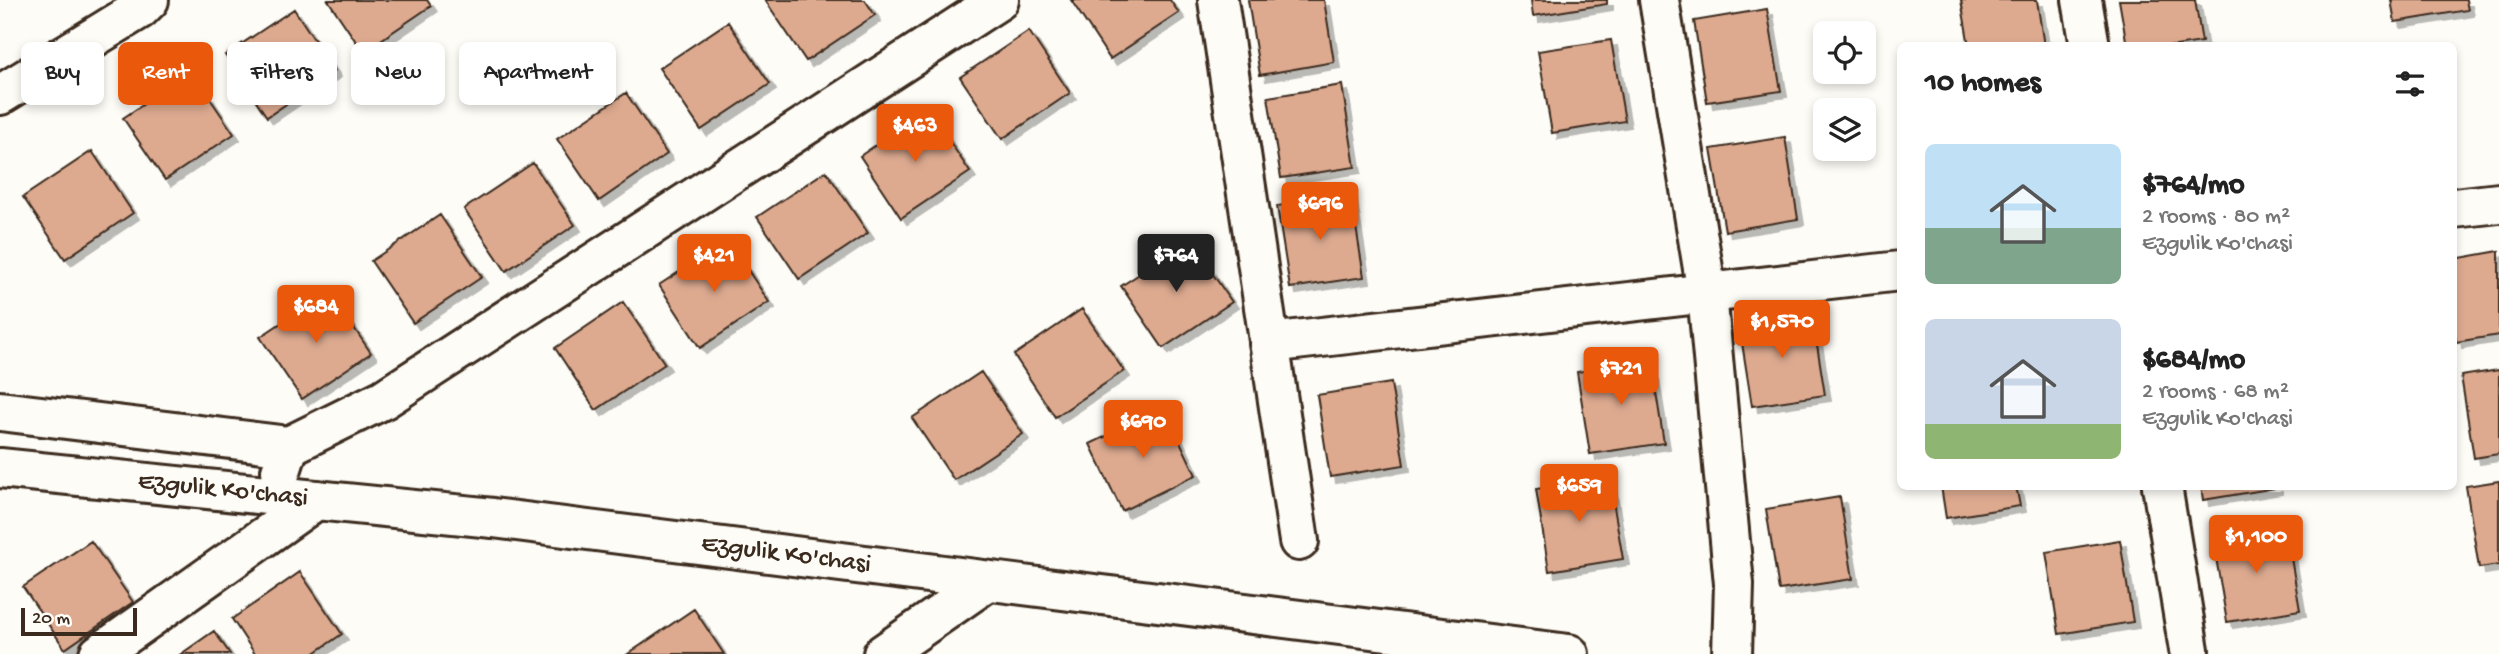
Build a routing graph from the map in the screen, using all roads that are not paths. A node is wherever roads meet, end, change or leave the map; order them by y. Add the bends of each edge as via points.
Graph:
1 (149, 0) edge
2 (999, 0) edge
3 (1218, 0) edge
4 (1660, 0) edge
5 (2082, 0) edge
6 (2089, 42) edge
7 (0, 95) edge
8 (2499, 203) edge
9 (2457, 208) edge
10 (1897, 271) edge
11 (1707, 293) junction
12 (1269, 343) junction
13 (0, 411) edge
14 (289, 446) junction
15 (0, 468) edge
16 (2163, 490) edge
17 (273, 496) junction
18 (316, 500) junction
19 (1299, 541) dead end
20 (988, 581) junction
21 (1366, 642) edge
22 (2189, 650) dead end
23 (99, 654) edge
24 (883, 654) edge
25 (1569, 654) edge
26 (1732, 654) edge

1 - 7 street
2 - 14 street via 384,399
3 - 12 street
4 - 11 street
5 - 6 street
8 - 9 street
10 - 11 street
11 - 12 street
11 - 26 street via 1734,584
12 - 19 street
13 - 14 street
14 - 17 street
15 - 17 street, Ezgulik Ko'chasi
16 - 22 street
17 - 18 street, Ezgulik Ko'chasi
18 - 20 street, Ezgulik Ko'chasi
18 - 23 street
20 - 21 street, Ezgulik Ko'chasi
20 - 24 street
21 - 25 street, Ezgulik Ko'chasi

